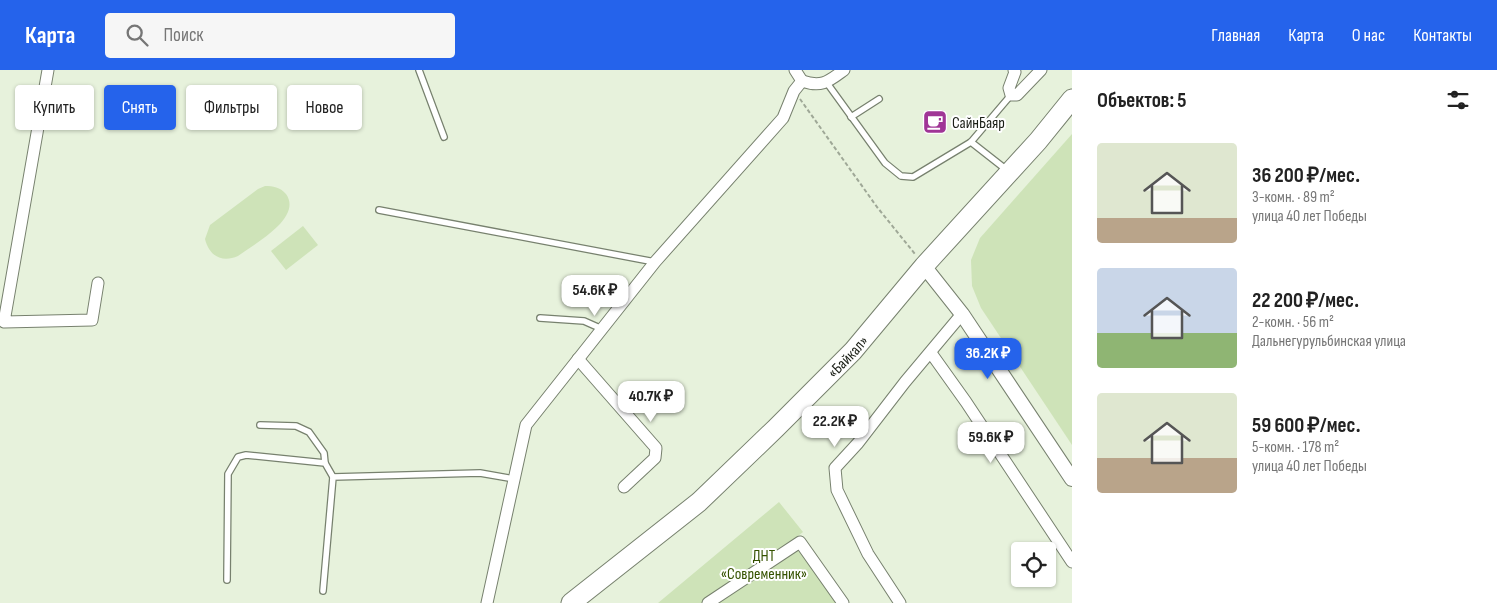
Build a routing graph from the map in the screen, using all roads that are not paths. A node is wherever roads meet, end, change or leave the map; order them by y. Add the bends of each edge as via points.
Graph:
1 (48, 70) edge
2 (419, 70) edge
3 (795, 70) edge
4 (844, 70) edge
5 (1014, 70) edge
6 (1041, 70) edge
7 (802, 81) junction
8 (827, 83) junction
9 (1011, 95) junction
10 (879, 98) dead end
11 (1072, 99) edge
12 (851, 117) junction
13 (444, 137) dead end
14 (970, 142) junction
15 (1009, 172) junction
16 (379, 210) dead end
17 (655, 262) junction
18 (924, 266) junction
19 (98, 282) dead end
20 (962, 314) junction
21 (540, 318) dead end
22 (602, 329) junction
23 (931, 353) junction
24 (578, 359) junction
25 (260, 425) dead end
26 (325, 463) junction
27 (333, 477) junction
28 (514, 479) junction
29 (1072, 480) edge
30 (624, 487) dead end
31 (1072, 562) edge
32 (227, 580) dead end
33 (323, 591) dead end
34 (487, 603) edge
35 (571, 603) edge
36 (708, 603) edge
37 (843, 603) edge
38 (900, 603) edge

1 - 19 street via 4,322 92,320
2 - 13 lane
3 - 7 street
4 - 8 street
5 - 9 street via 1009,88
6 - 9 street via 1018,95
7 - 8 street
7 - 17 street via 794,91 783,118
8 - 12 lane
9 - 14 lane
10 - 12 lane
11 - 15 highway, «Байкал»
12 - 14 lane via 884,162 901,176 913,177
14 - 15 lane
15 - 18 highway, «Байкал»
16 - 17 lane
17 - 22 street
18 - 20 street
18 - 35 highway, «Байкал» via 854,351 699,502
20 - 23 street
20 - 29 street
21 - 22 lane via 584,321
22 - 24 street
23 - 31 street
23 - 38 street via 858,444 834,468 837,490 868,554
24 - 28 street via 526,426
24 - 30 street via 656,448 655,458
25 - 26 lane via 296,426 309,432 324,453
26 - 27 lane
26 - 32 lane via 246,454 238,457 228,474
27 - 28 lane via 480,473
27 - 33 lane
28 - 34 street
36 - 37 street via 800,542

